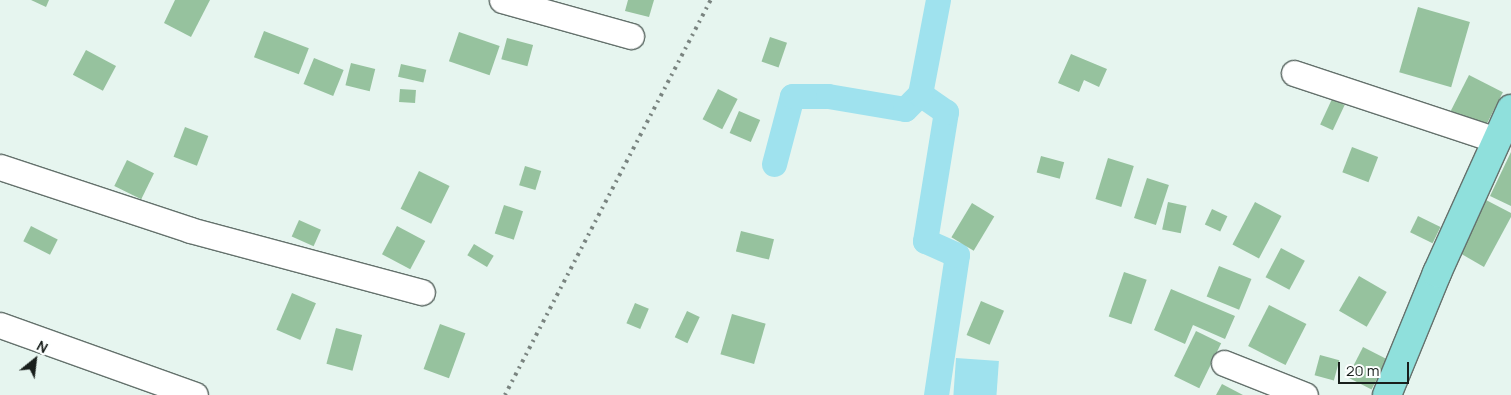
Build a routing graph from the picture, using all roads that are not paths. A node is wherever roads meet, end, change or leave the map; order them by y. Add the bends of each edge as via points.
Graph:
1 (502, 0) edge
2 (631, 36) dead end
3 (1294, 73) dead end
4 (1511, 109) edge
5 (1496, 140) junction
6 (0, 167) edge
7 (422, 292) dead end
8 (0, 325) edge
9 (1224, 363) dead end
10 (195, 395) edge
11 (1305, 395) edge
12 (1387, 395) edge

1 - 2 street
3 - 5 street
4 - 5 main road
5 - 12 main road
6 - 7 street via 190,230
8 - 10 street
9 - 11 street

